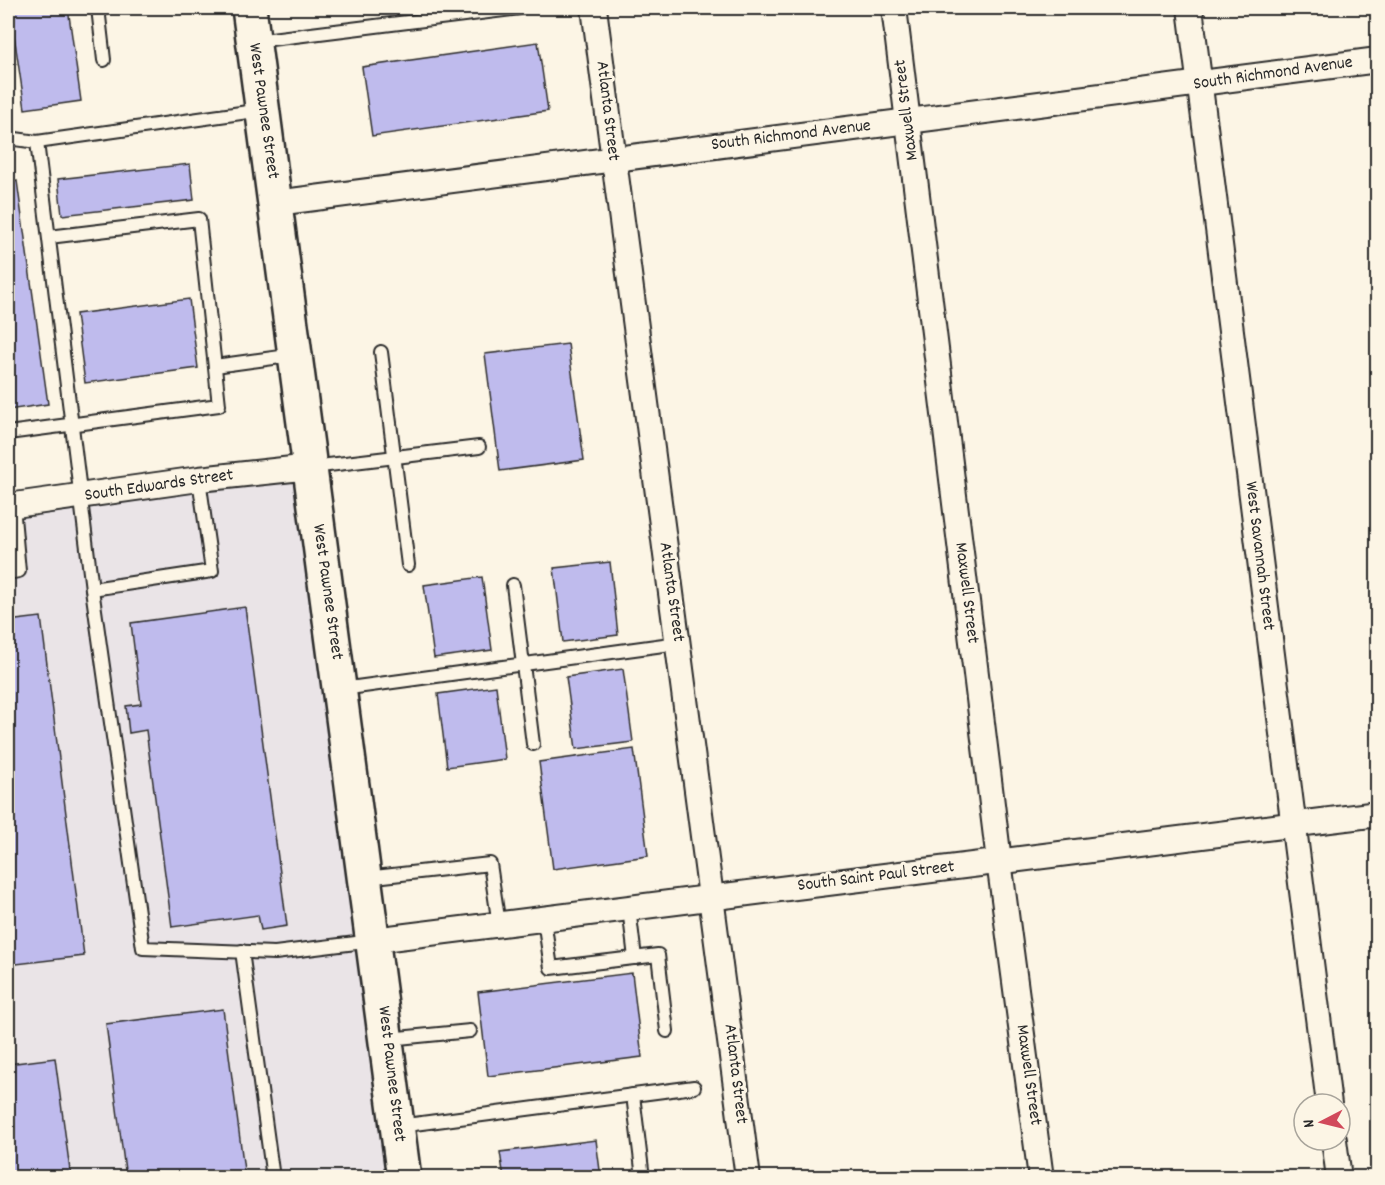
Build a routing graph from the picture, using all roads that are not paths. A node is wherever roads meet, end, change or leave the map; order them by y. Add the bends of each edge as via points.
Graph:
1 (98, 8) edge
2 (249, 8) edge
3 (520, 8) edge
4 (594, 8) edge
5 (894, 8) edge
6 (1190, 8) edge
7 (254, 41) junction
8 (104, 60) dead end
9 (1377, 60) edge
10 (1200, 83) junction
11 (263, 110) junction
12 (908, 121) junction
13 (8, 138) edge
14 (38, 142) junction
15 (613, 159) junction
16 (276, 204) junction
17 (49, 237) junction
18 (381, 352) dead end
19 (296, 354) junction
20 (215, 366) junction
21 (71, 425) junction
22 (8, 433) edge
23 (479, 447) dead end
24 (394, 457) junction
25 (311, 467) junction
26 (199, 480) junction
27 (81, 496) junction
28 (10, 506) edge
29 (408, 565) dead end
30 (8, 573) edge
31 (513, 585) dead end
32 (92, 588) junction
33 (678, 643) junction
34 (523, 664) junction
35 (340, 689) junction
36 (533, 744) dead end
37 (1377, 814) edge
38 (1293, 824) junction
39 (999, 861) junction
40 (365, 878) junction
41 (712, 898) junction
42 (629, 908) junction
43 (544, 919) junction
44 (499, 924) junction
45 (374, 940) junction
46 (242, 951) junction
47 (636, 958) junction
48 (667, 1030) dead end
49 (470, 1031) dead end
50 (386, 1040) junction
51 (694, 1087) dead end
52 (1327, 1092) edge
53 (633, 1095) junction
54 (398, 1126) junction
55 (1336, 1152) edge
56 (273, 1178) edge
57 (404, 1178) edge
58 (643, 1178) edge
59 (748, 1178) edge
60 (1041, 1178) edge
61 (1339, 1178) edge

1 - 8 lane
2 - 7 main road, West Pawnee Street
3 - 7 lane
4 - 15 street, Atlanta Street
5 - 12 street, Maxwell Street
6 - 10 street, West Savannah Street
7 - 11 main road, West Pawnee Street
9 - 10 street, South Richmond Avenue
10 - 12 street, South Richmond Avenue
10 - 38 street, West Savannah Street
11 - 14 lane
11 - 16 main road, West Pawnee Street
12 - 15 street, South Richmond Avenue
12 - 39 street, Maxwell Street
13 - 14 lane
14 - 17 lane
15 - 16 street, South Richmond Avenue
15 - 33 street, Atlanta Street
16 - 19 main road, West Pawnee Street
17 - 20 lane via 200,219
17 - 21 lane
18 - 24 lane
19 - 20 lane
19 - 25 main road, West Pawnee Street
20 - 21 lane via 219,405
21 - 22 lane
21 - 27 lane
23 - 24 lane
24 - 25 lane
24 - 29 lane
25 - 26 street, South Edwards Street
25 - 35 main road, West Pawnee Street
26 - 27 street, South Edwards Street
26 - 32 lane via 212,571
27 - 28 street, South Edwards Street
27 - 32 lane
28 - 30 lane via 19,571
31 - 34 lane
32 - 46 lane via 143,948
33 - 34 lane
33 - 41 street, Atlanta Street
34 - 35 lane
34 - 36 lane
35 - 40 main road, West Pawnee Street
37 - 38 street, South Saint Paul Street
38 - 39 street, South Saint Paul Street
38 - 52 street, West Savannah Street
39 - 41 street, South Saint Paul Street
39 - 60 street, Maxwell Street
40 - 44 lane via 490,864
40 - 45 main road, West Pawnee Street
41 - 42 street, South Saint Paul Street
41 - 59 street, Atlanta Street
42 - 43 street, South Saint Paul Street
42 - 47 lane
43 - 44 street, South Saint Paul Street
43 - 47 lane via 551,968
44 - 45 street, South Saint Paul Street
45 - 46 lane via 275,953
45 - 50 main road, West Pawnee Street
46 - 56 lane
47 - 48 lane via 658,955
49 - 50 lane
50 - 54 main road, West Pawnee Street
51 - 53 lane
53 - 54 lane
53 - 58 lane
54 - 57 main road, West Pawnee Street
55 - 61 street

